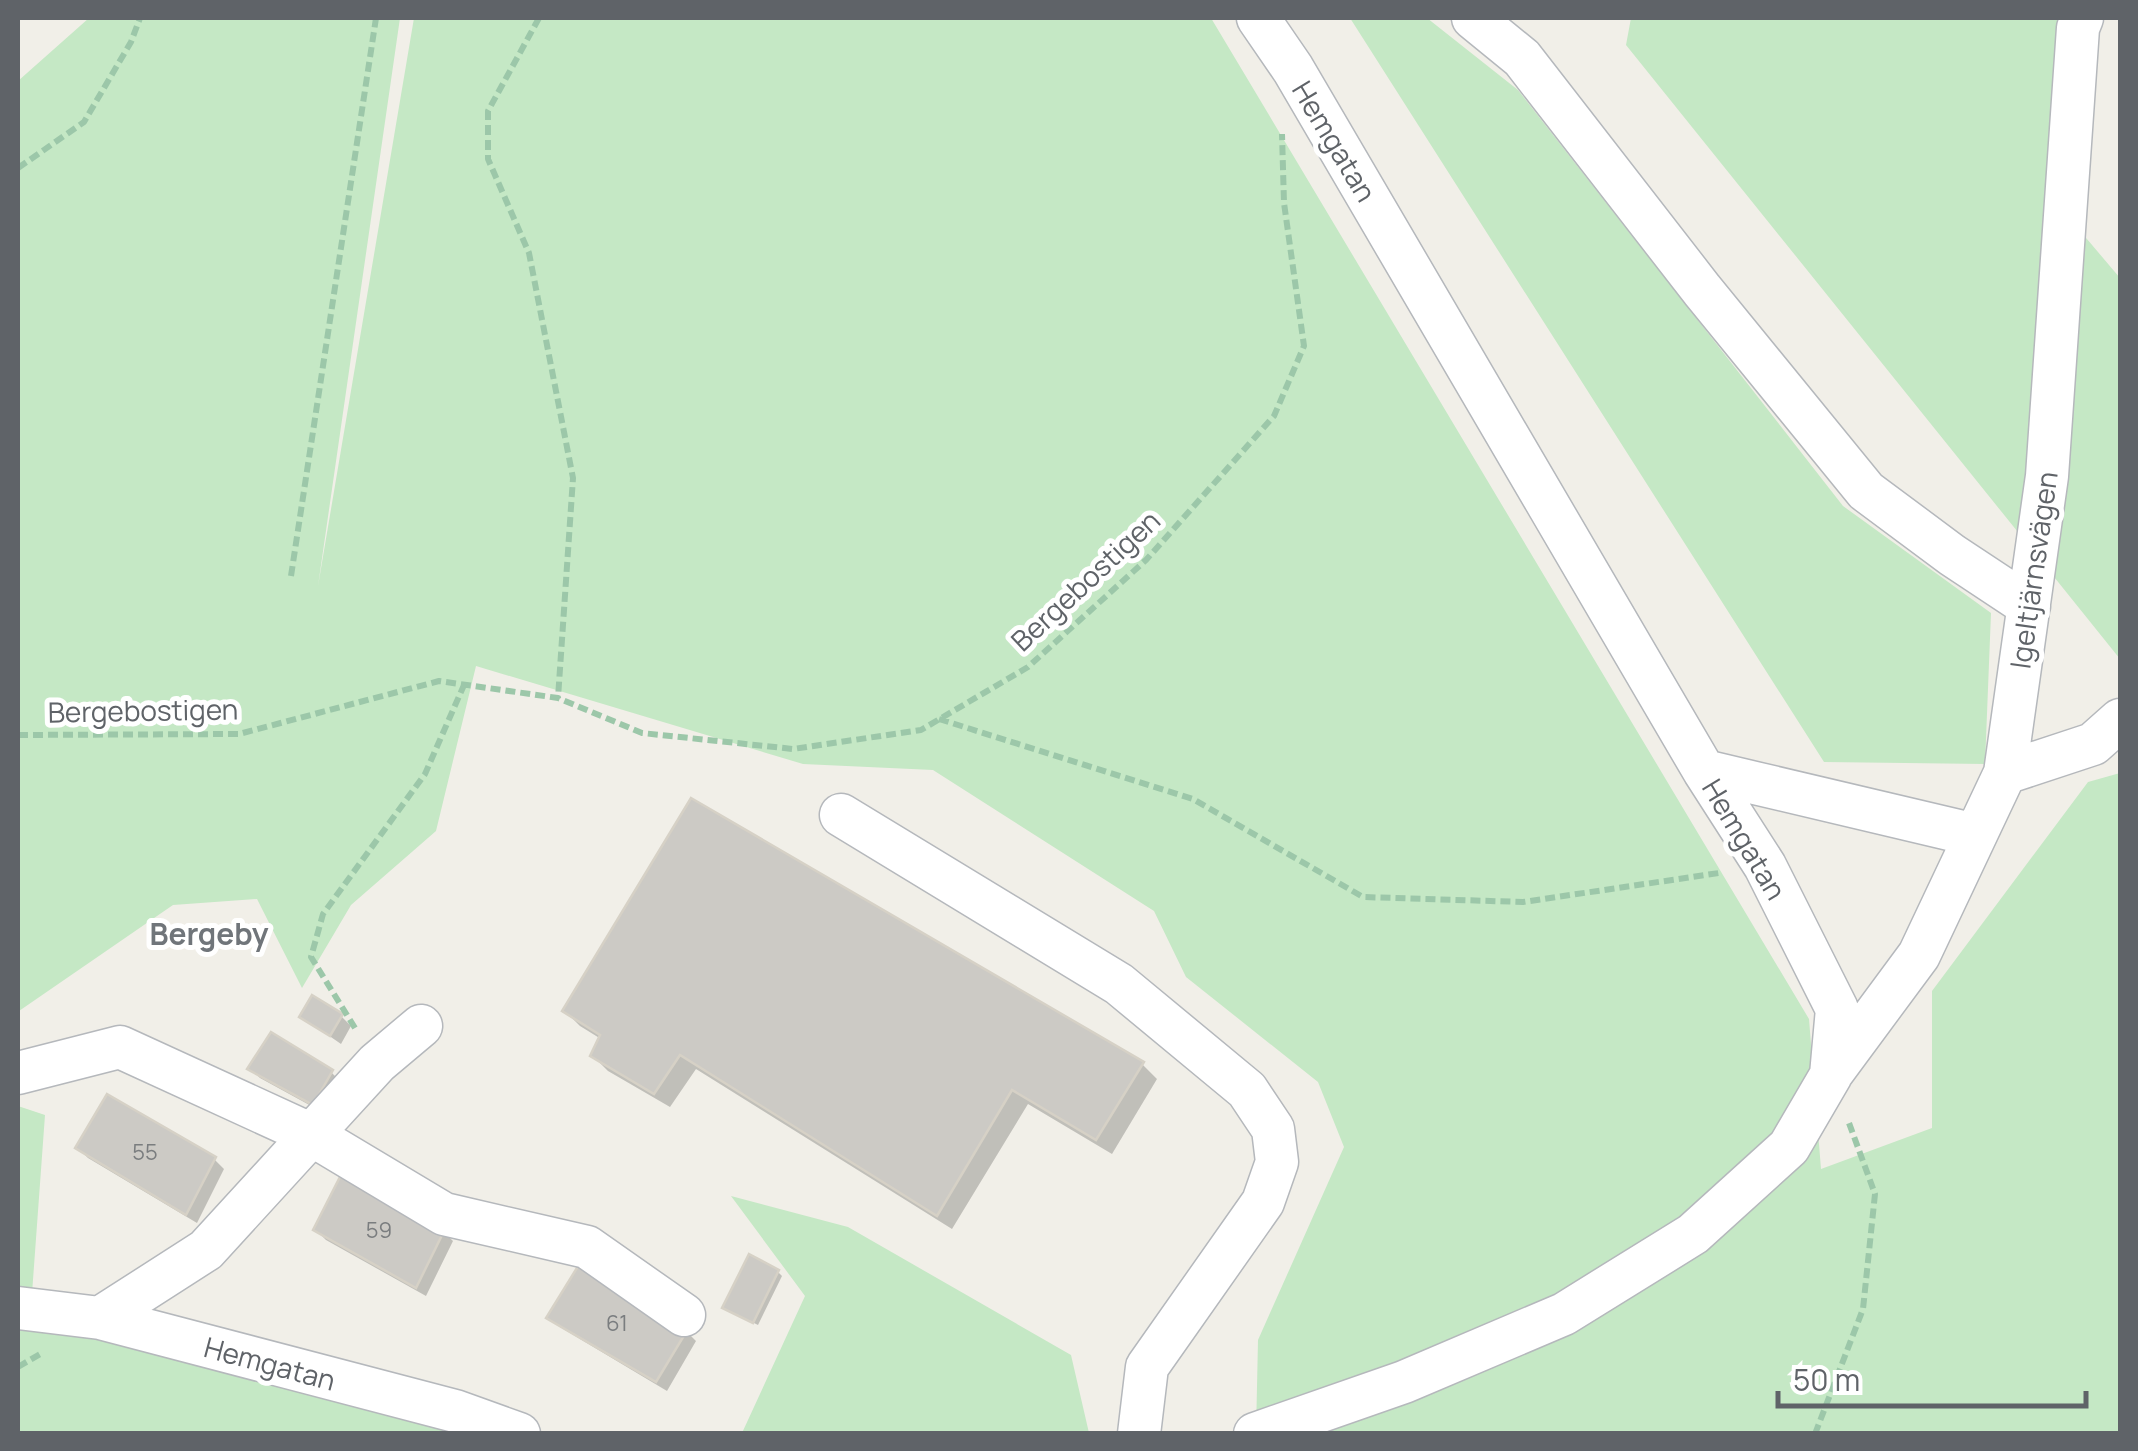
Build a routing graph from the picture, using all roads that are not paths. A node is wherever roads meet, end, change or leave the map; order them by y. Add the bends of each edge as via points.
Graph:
1 (1258, 18) edge
2 (1473, 18) edge
3 (2082, 18) edge
4 (2029, 606) junction
5 (2120, 720) edge
6 (1704, 771) junction
7 (2005, 773) junction
8 (841, 815) dead end
9 (1975, 835) junction
10 (421, 1026) dead end
11 (18, 1073) edge
12 (1831, 1075) junction
13 (312, 1135) junction
14 (18, 1308) edge
15 (684, 1315) dead end
16 (100, 1318) junction
17 (519, 1434) edge
18 (1139, 1434) edge
19 (1255, 1434) edge

1 - 6 street, Hemgatan
2 - 4 street via 1522,58 1866,491
3 - 4 street, Igeltjärnsvägen via 2048,476
4 - 7 street, Igeltjärnsvägen
5 - 7 street via 2093,744
6 - 9 street
6 - 12 street, Hemgatan via 1765,866 1837,1010
7 - 9 street, Igeltjärnsvägen
8 - 18 street via 1119,984 1247,1090 1273,1129 1277,1162 1263,1202 1147,1366
9 - 12 street, Igeltjärnsvägen via 1919,955
10 - 13 street
11 - 13 street via 120,1047
12 - 19 street, Hemgatan via 1789,1147 1677,1244 1564,1314 1404,1382
13 - 15 street via 444,1214 587,1247
13 - 16 street via 206,1250
14 - 16 street, Hemgatan
16 - 17 street, Hemgatan via 455,1411

